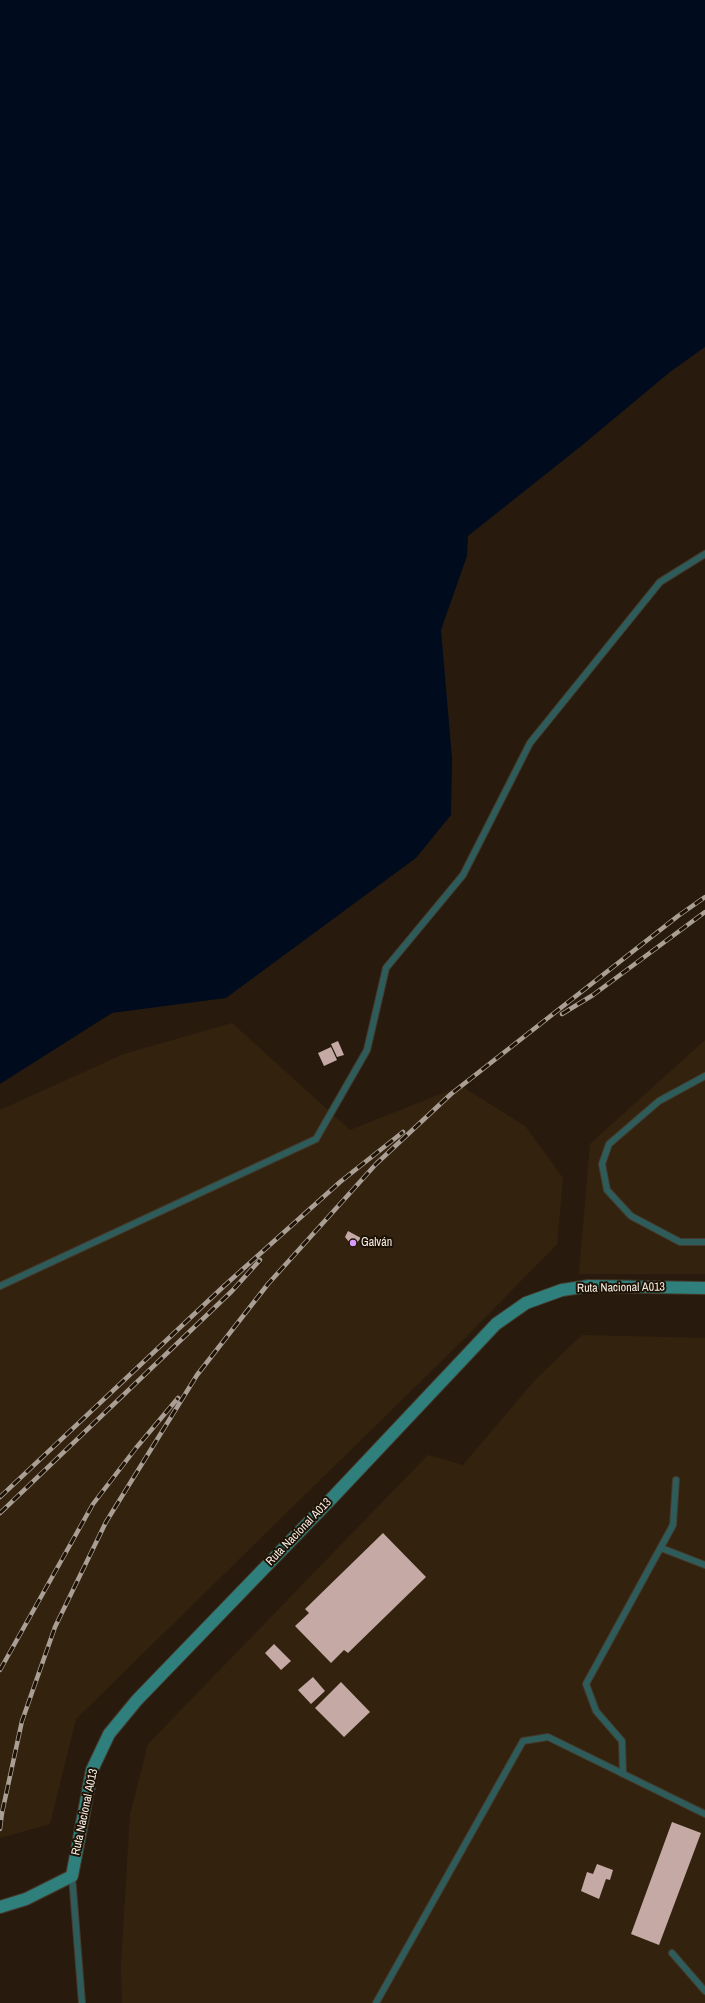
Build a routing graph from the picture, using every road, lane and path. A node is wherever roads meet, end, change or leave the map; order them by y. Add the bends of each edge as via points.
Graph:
1 (705, 554) edge
2 (705, 1076) edge
3 (705, 1242) edge
4 (0, 1286) edge
5 (705, 1288) edge
6 (676, 1480) dead end
7 (660, 1548) junction
8 (705, 1566) edge
9 (623, 1774) junction
10 (705, 1814) edge
11 (72, 1876) junction
12 (0, 1907) edge
13 (672, 1953) dead end
14 (705, 1991) edge
15 (82, 2003) edge
16 (376, 2003) edge

1 - 4 lane via 660,582 530,743 463,875 386,968 367,1050 316,1139
2 - 3 lane via 659,1102 609,1144 602,1164 607,1190 631,1216 680,1242
5 - 11 street, Ruta Nacional A013 via 589,1286 562,1290 526,1303 496,1324 137,1700 109,1734 92,1770
6 - 7 lane via 674,1525
7 - 8 lane
7 - 9 lane via 586,1684 596,1711 622,1741
9 - 10 lane
9 - 16 lane via 548,1737 523,1741
11 - 12 street via 26,1899
11 - 15 lane
13 - 14 lane

